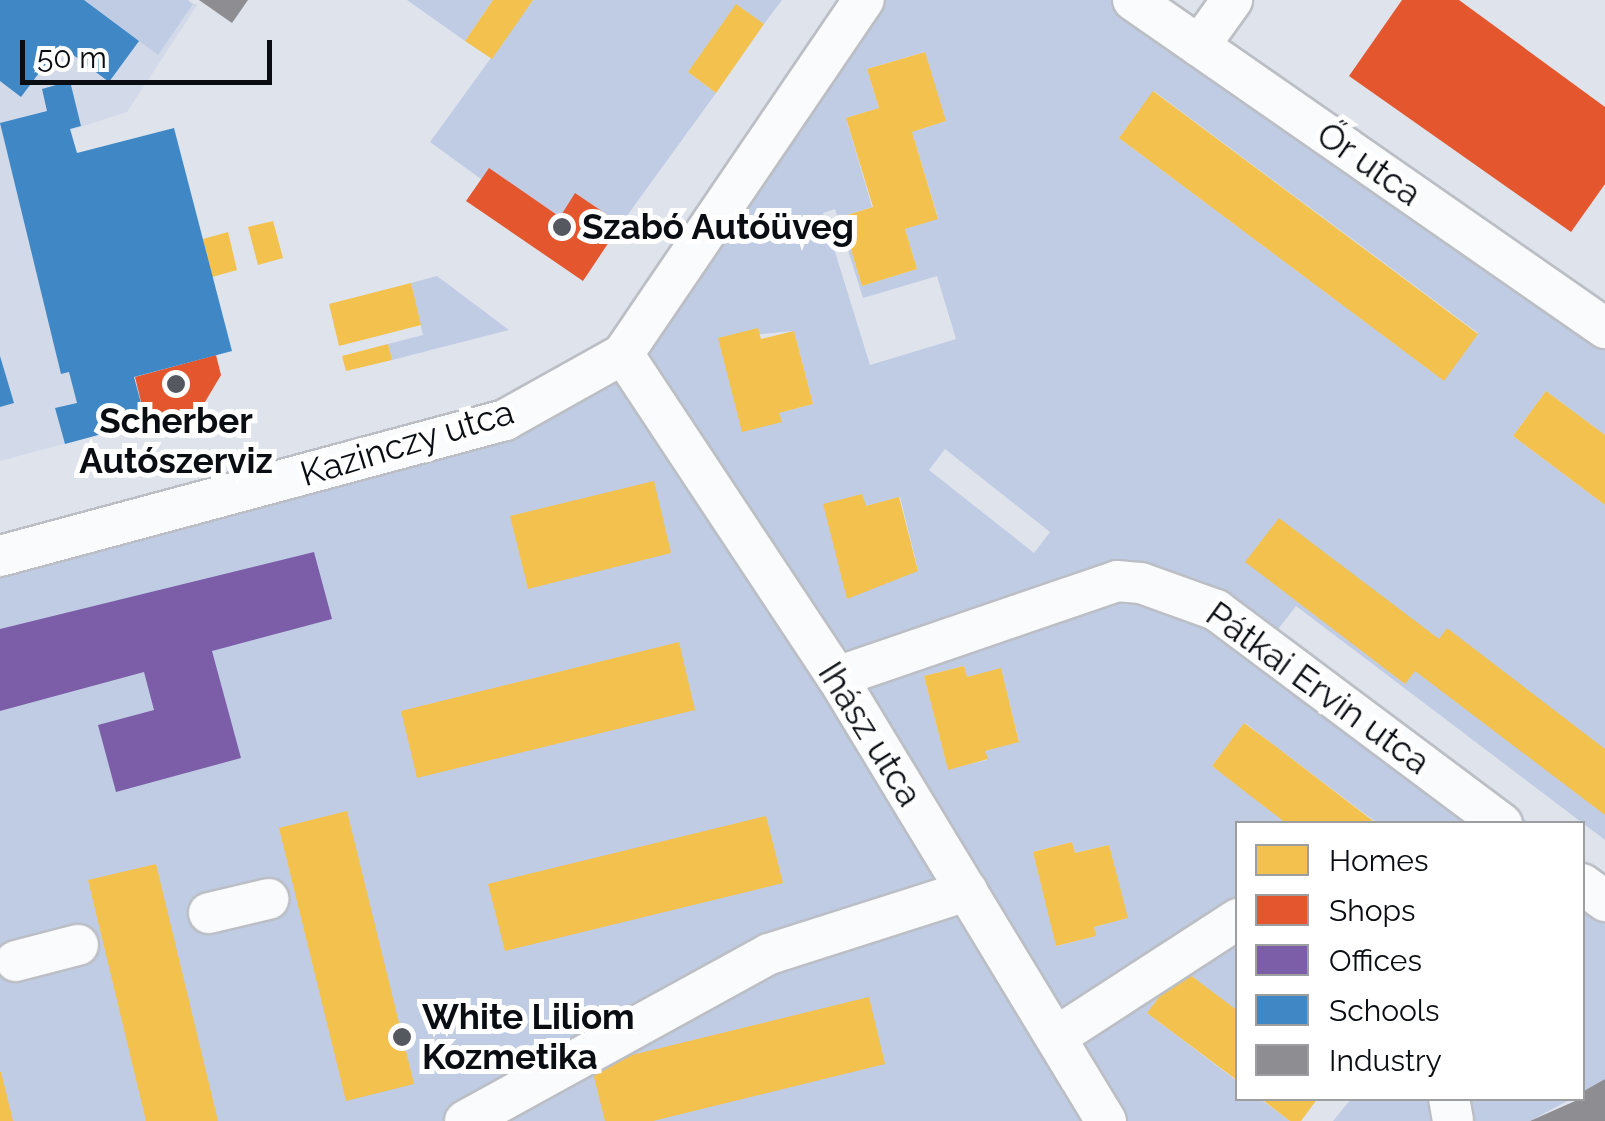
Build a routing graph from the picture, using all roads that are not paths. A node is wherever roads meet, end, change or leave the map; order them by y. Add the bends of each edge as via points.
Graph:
1 (864, 0) edge
2 (1133, 0) edge
3 (1232, 0) edge
4 (1200, 46) junction
5 (1605, 328) edge
6 (623, 354) junction
7 (0, 556) edge
8 (836, 677) junction
9 (1498, 821) edge
10 (967, 891) junction
11 (268, 899) dead end
12 (208, 914) dead end
13 (1235, 921) edge
14 (78, 946) dead end
15 (16, 960) dead end
16 (1056, 1037) junction
17 (465, 1121) edge
18 (1106, 1121) edge

1 - 6 street, Kazinczy utca
2 - 4 street, Őr utca
3 - 4 street
4 - 5 street, Őr utca
6 - 7 street, Kazinczy utca via 505,420
6 - 8 street, Ihász utca
8 - 9 street, Pátkai Ervin utca via 1117,581 1141,583 1216,610
8 - 10 street, Ihász utca
10 - 16 street, Ihász utca
10 - 17 street via 768,954
11 - 12 street
13 - 16 street
14 - 15 street
16 - 18 street, Ihász utca

